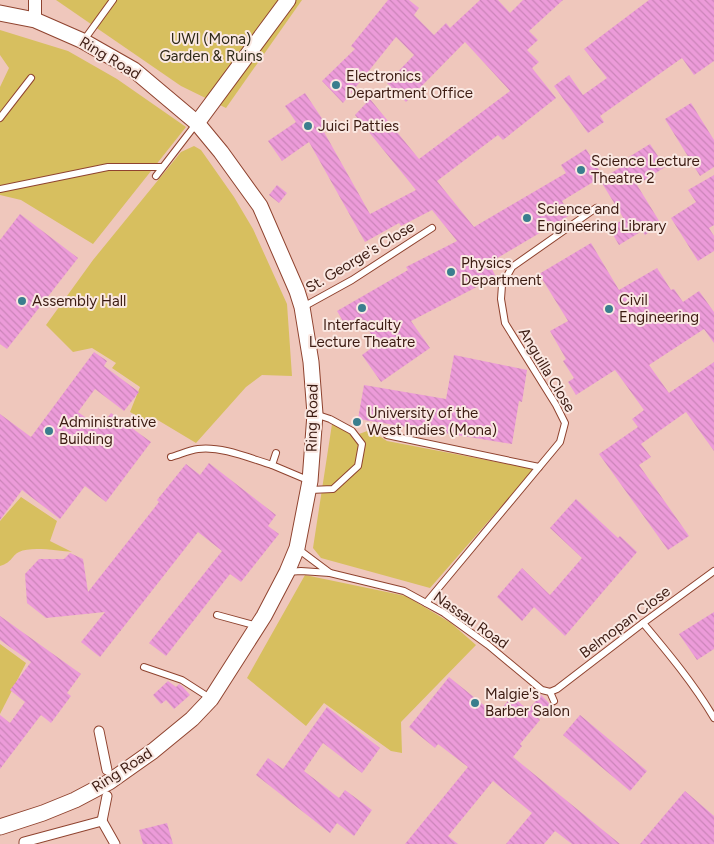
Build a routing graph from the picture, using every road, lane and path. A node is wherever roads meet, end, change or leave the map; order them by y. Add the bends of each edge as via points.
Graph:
1 (35, 0) edge
2 (113, 0) edge
3 (288, 0) edge
4 (0, 13) edge
5 (35, 20) junction
6 (83, 41) junction
7 (31, 78) dead end
8 (0, 118) edge
9 (197, 123) junction
10 (162, 167) junction
11 (156, 176) dead end
12 (0, 189) edge
13 (596, 208) dead end
14 (432, 228) dead end
15 (302, 307) junction
16 (315, 414) junction
17 (386, 435) dead end
18 (276, 454) dead end
19 (171, 457) dead end
20 (272, 465) junction
21 (539, 467) junction
22 (309, 485) junction
23 (297, 548) junction
24 (714, 571) edge
25 (287, 572) junction
26 (330, 573) junction
27 (426, 603) junction
28 (217, 615) dead end
29 (643, 623) junction
30 (258, 626) junction
31 (144, 667) dead end
32 (550, 692) junction
33 (211, 699) junction
34 (554, 701) dead end
35 (714, 718) edge
36 (99, 731) dead end
37 (107, 770) dead end
38 (107, 796) dead end
39 (102, 821) junction
40 (0, 826) edge
41 (24, 844) edge
42 (115, 844) edge

1 - 5 street
2 - 6 lane
3 - 9 street
4 - 5 street, Ring Road
5 - 6 street, Ring Road
6 - 9 street, Ring Road via 134,70
7 - 8 lane
9 - 10 lane
9 - 15 street, Ring Road via 260,206
10 - 11 lane
10 - 12 lane via 108,167
13 - 21 lane, Anguilla Close via 512,267 502,285 504,323 564,423 560,442
14 - 15 lane, St. George's Close via 352,280
15 - 16 street, Ring Road
16 - 22 street, Ring Road
16 - 22 lane via 352,431 362,444 358,466 333,489
17 - 21 lane
18 - 20 lane
19 - 20 lane via 198,449 214,449
20 - 22 lane
21 - 27 lane, Anguilla Close
22 - 23 street, Ring Road
23 - 25 street, Ring Road
23 - 26 lane
24 - 29 lane, Belmopan Close
25 - 26 lane
25 - 30 street, Ring Road
26 - 27 lane, Nassau Road via 404,591
27 - 32 lane, Nassau Road via 488,645 542,690
28 - 30 lane
29 - 32 lane, Belmopan Close
29 - 35 lane
30 - 33 street, Ring Road
31 - 33 lane via 182,680
32 - 34 lane
33 - 40 street, Ring Road via 153,751 109,782 43,814
36 - 37 street
38 - 39 street
39 - 41 street
39 - 42 street

